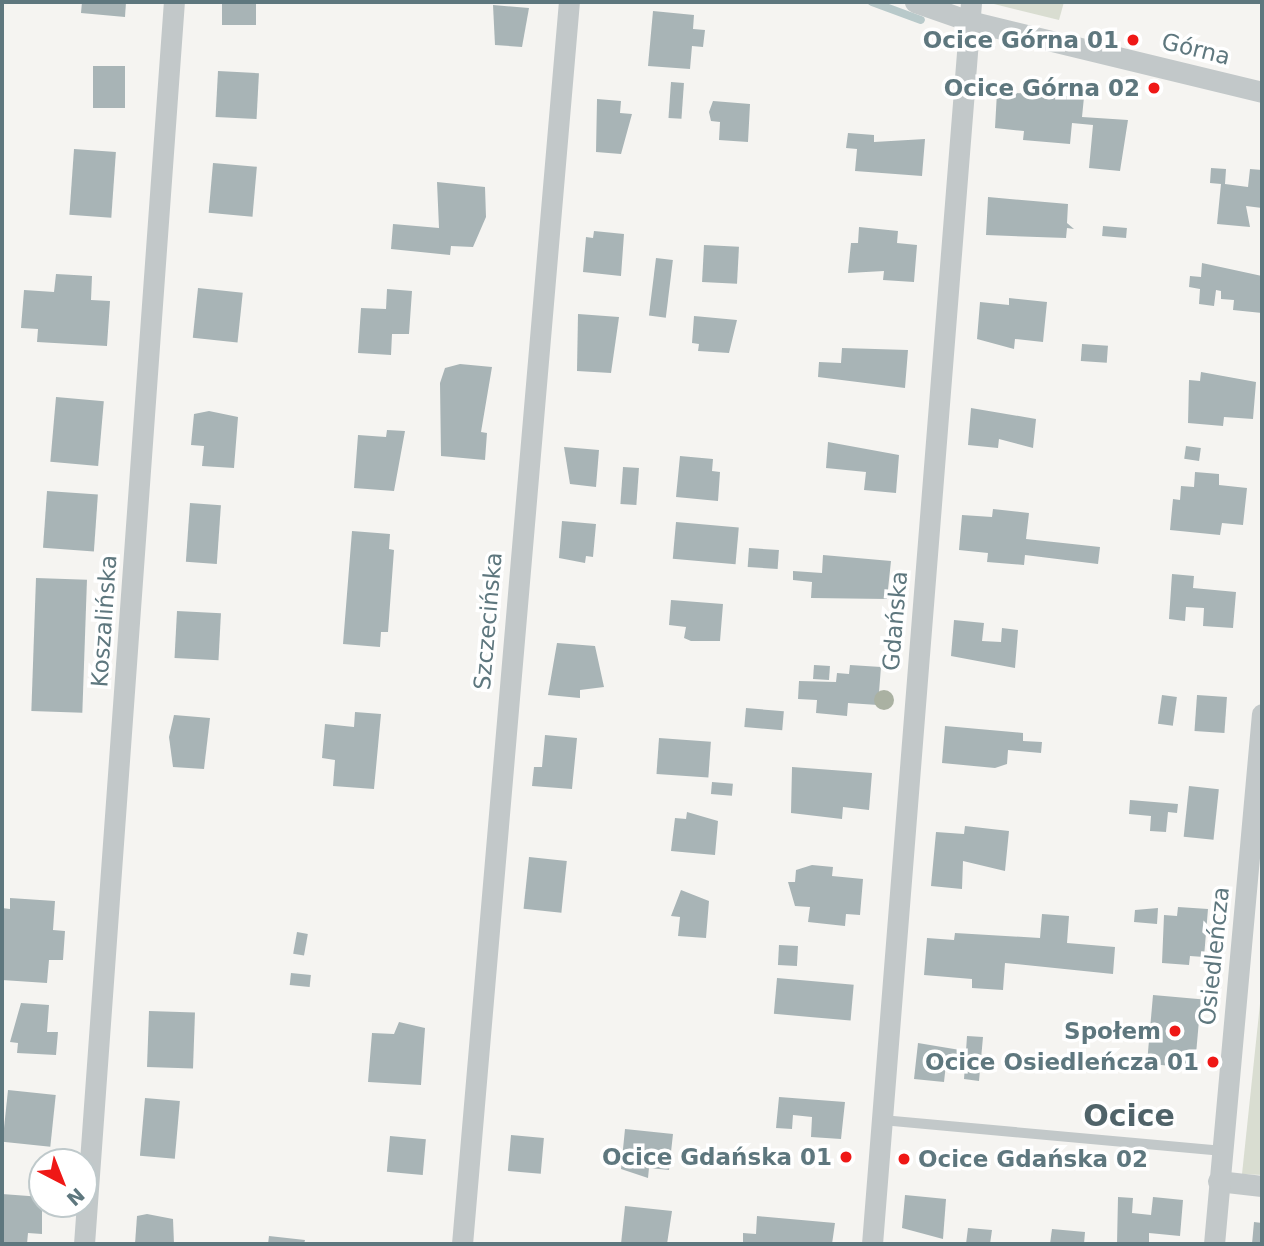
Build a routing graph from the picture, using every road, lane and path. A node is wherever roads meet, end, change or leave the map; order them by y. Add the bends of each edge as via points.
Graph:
1 (174, 2) edge
2 (569, 2) edge
3 (915, 2) edge
4 (970, 12) edge
5 (1262, 92) edge
6 (1262, 714) edge
7 (1252, 942) edge
8 (882, 1121) junction
9 (1221, 1151) junction
10 (1218, 1181) junction
11 (1262, 1186) edge
12 (84, 1244) edge
13 (462, 1244) edge
14 (872, 1244) edge
15 (1213, 1244) edge

1 - 12 street, Koszalińska
2 - 13 street, Szczecińska
3 - 4 street, Górna
4 - 5 street, Górna
4 - 8 street, Gdańska
6 - 7 street, Osiedleńcza
7 - 9 street, Osiedleńcza
8 - 9 lane
8 - 14 street, Gdańska
9 - 10 street, Osiedleńcza
10 - 11 street
10 - 15 street, Osiedleńcza

